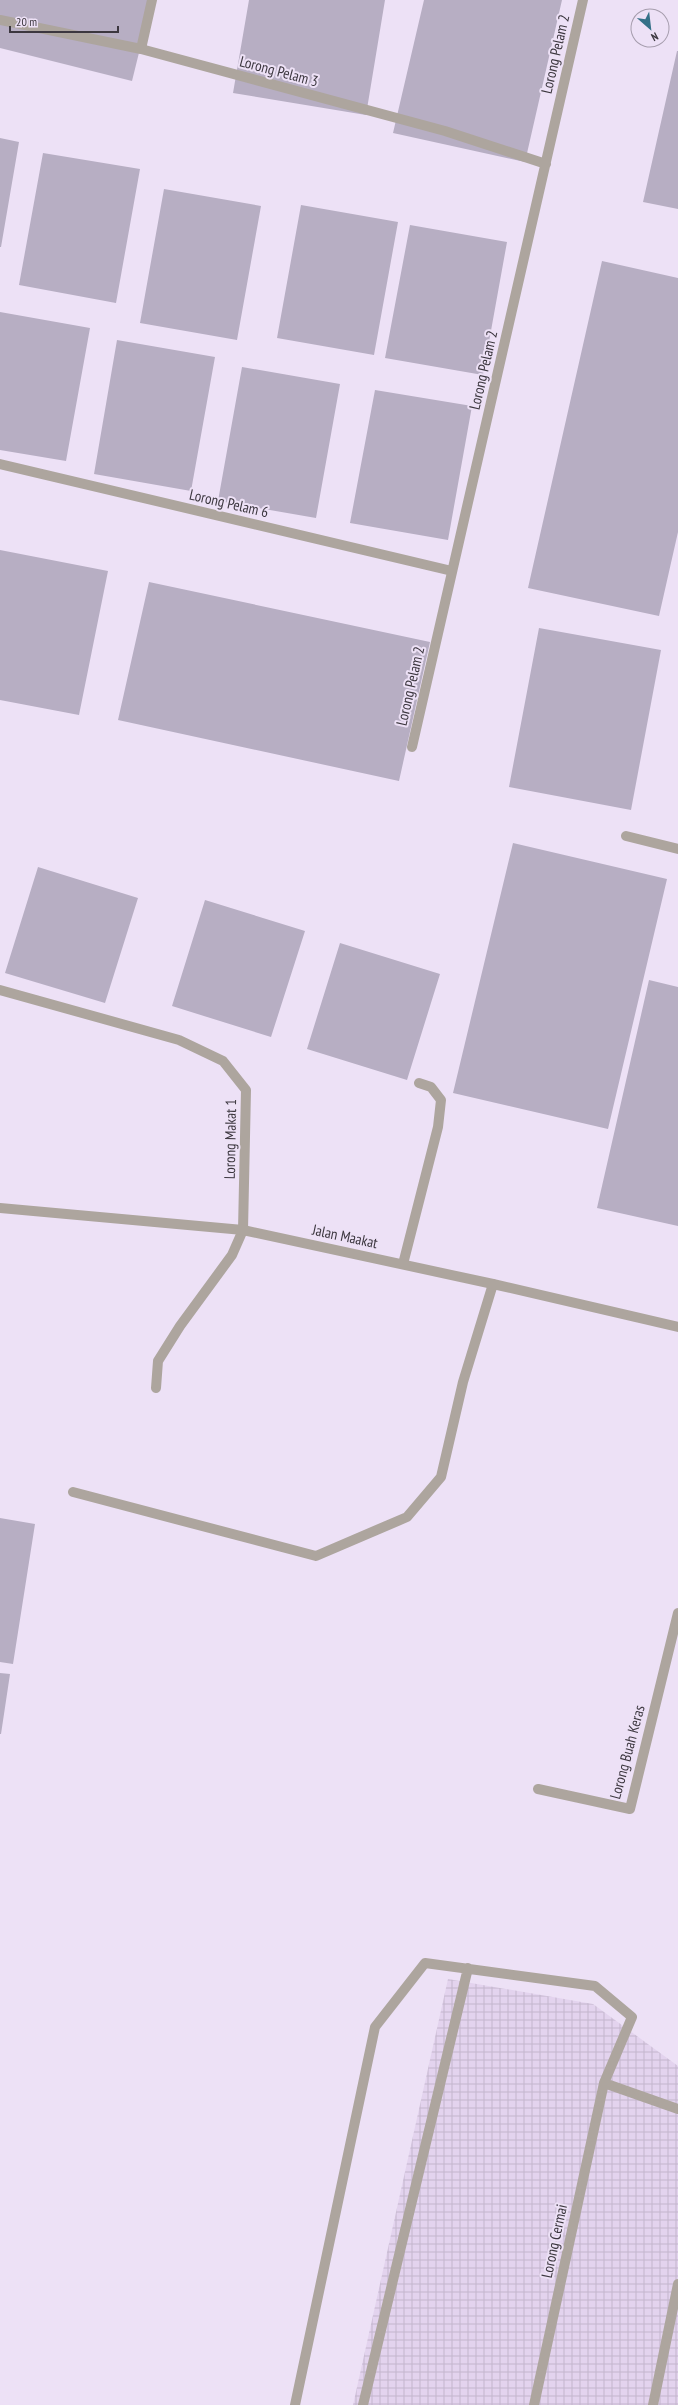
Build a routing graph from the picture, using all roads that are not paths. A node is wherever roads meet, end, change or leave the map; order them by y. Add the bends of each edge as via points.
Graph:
1 (152, 0) edge
2 (583, 0) edge
3 (0, 20) edge
4 (141, 49) junction
5 (546, 164) junction
6 (0, 464) edge
7 (452, 571) junction
8 (412, 747) dead end
9 (626, 836) dead end
10 (678, 849) edge
11 (0, 990) edge
12 (419, 1083) dead end
13 (0, 1208) edge
14 (243, 1230) junction
15 (402, 1264) junction
16 (493, 1284) junction
17 (678, 1328) edge
18 (156, 1388) dead end
19 (73, 1492) dead end
20 (678, 1613) edge
21 (538, 1789) dead end
22 (468, 1968) junction
23 (604, 2083) junction
24 (678, 2109) edge
25 (678, 2284) edge
26 (296, 2405) edge
27 (363, 2405) edge
28 (534, 2405) edge
29 (653, 2405) edge

1 - 4 street
2 - 5 street, Lorong Pelam 2
3 - 4 street, Lorong Pelam 3
4 - 5 street, Lorong Pelam 3 via 445,131
5 - 7 street, Lorong Pelam 2
6 - 7 street, Lorong Pelam 6
7 - 8 street, Lorong Pelam 2
9 - 10 street
11 - 14 street, Lorong Makat 1 via 179,1040 223,1061 246,1090
12 - 15 street via 431,1087 441,1100 438,1127
13 - 14 street, Jalan Maakat
14 - 15 street, Jalan Maakat
14 - 18 street, Lorong Makat 1 via 232,1255 158,1361
15 - 16 street, Jalan Maakat
16 - 17 street, Jalan Maakat
16 - 19 street via 463,1382 440,1478 407,1517 316,1556
20 - 21 street, Lorong Buah Keras via 630,1809
22 - 23 street, Lorong Cermai via 595,1986 632,2017
22 - 26 street via 425,1962 375,2027
22 - 27 street
23 - 24 street
23 - 28 street, Lorong Cermai
25 - 29 street

